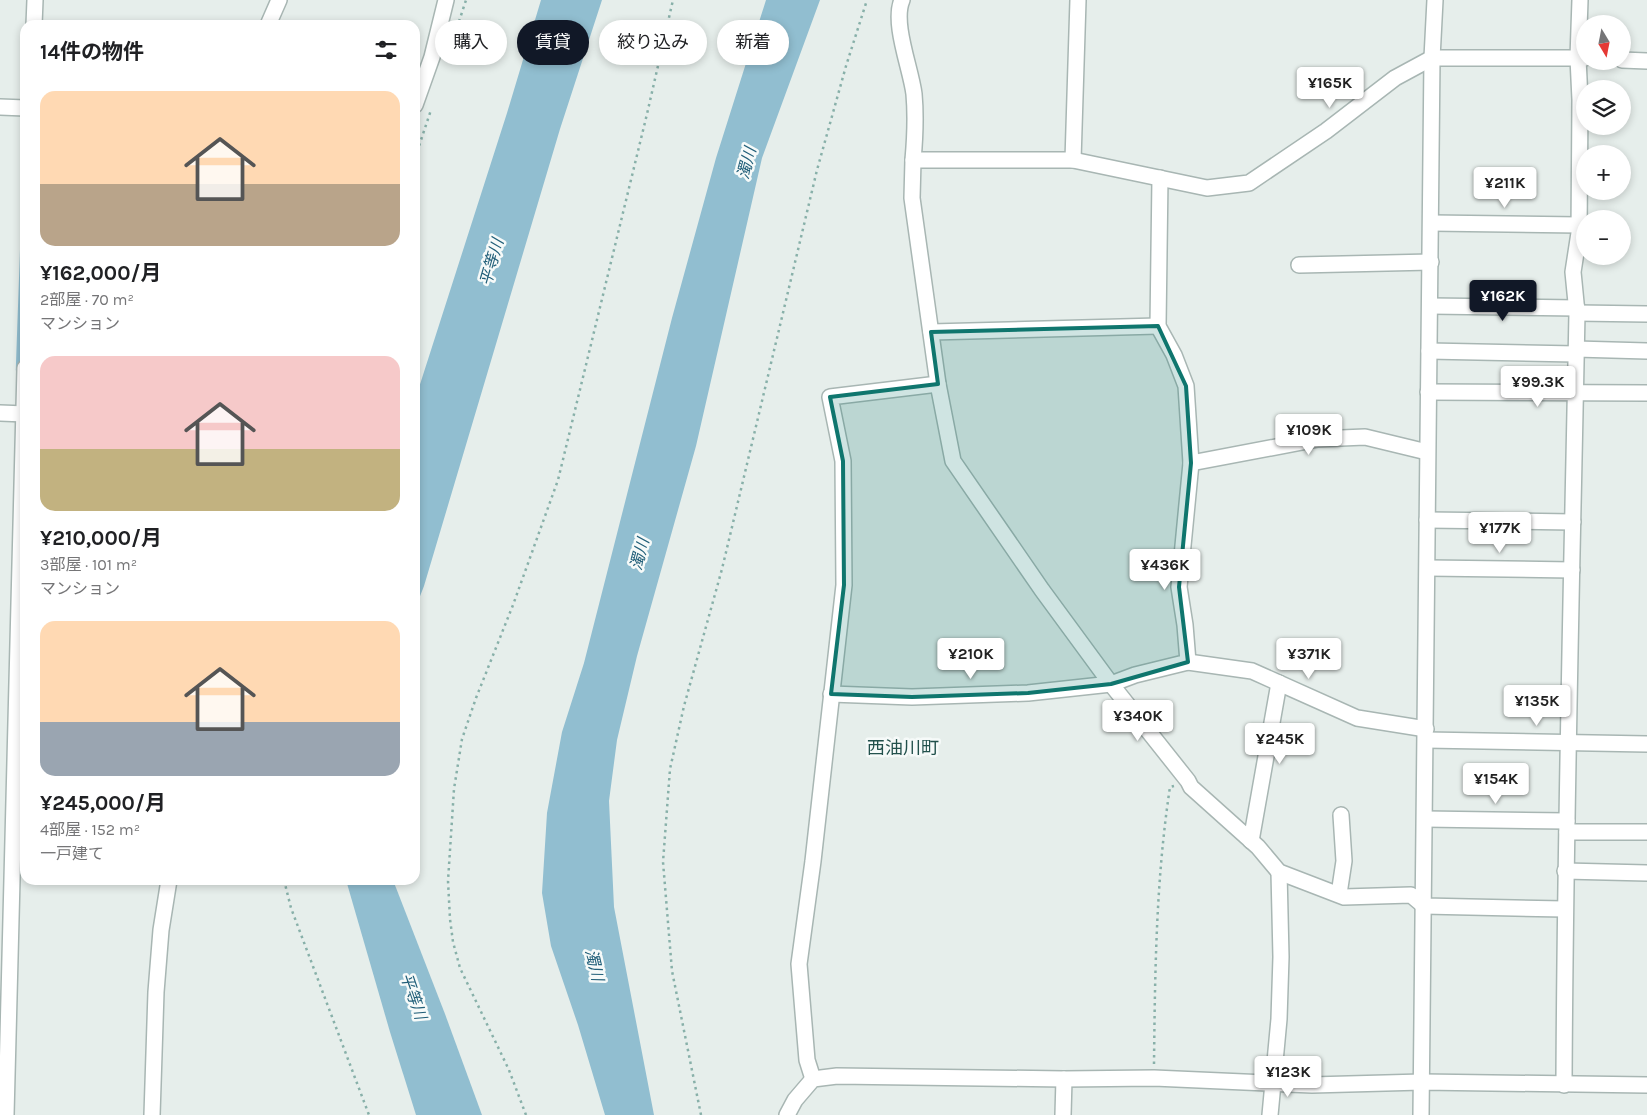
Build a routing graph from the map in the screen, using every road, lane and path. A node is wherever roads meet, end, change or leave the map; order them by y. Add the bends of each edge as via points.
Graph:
1 (35, 0) edge
2 (279, 0) edge
3 (446, 0) edge
4 (673, 0) edge
5 (867, 0) edge
6 (902, 0) edge
7 (1078, 0) edge
8 (1435, 0) edge
9 (1580, 0) edge
10 (1580, 15) edge
11 (34, 20) edge
12 (270, 20) edge
13 (1432, 58) junction
14 (1576, 58) edge
15 (1631, 60) edge
16 (1647, 60) edge
17 (1581, 70) edge
18 (420, 89) edge
19 (0, 107) edge
20 (20, 108) edge
21 (913, 160) junction
22 (1073, 160) junction
23 (1160, 178) junction
24 (1579, 210) edge
25 (1431, 223) junction
26 (1576, 225) edge
27 (1576, 248) edge
28 (1431, 262) junction
29 (1298, 264) dead end
30 (1430, 306) junction
31 (1576, 310) junction
32 (1647, 314) edge
33 (1158, 326) junction
34 (931, 332) junction
35 (1429, 351) junction
36 (1576, 351) junction
37 (1647, 351) edge
38 (938, 384) junction
39 (1428, 392) junction
40 (1575, 393) junction
41 (1647, 393) edge
42 (0, 413) edge
43 (20, 414) edge
44 (1427, 452) junction
45 (1191, 463) junction
46 (1427, 520) junction
47 (1573, 522) junction
48 (1428, 568) junction
49 (20, 570) edge
50 (1572, 570) junction
51 (1188, 662) junction
52 (1278, 683) junction
53 (1111, 684) junction
54 (831, 694) junction
55 (1426, 735) junction
56 (1569, 742) junction
57 (1647, 744) edge
58 (1176, 785) dead end
59 (1340, 815) dead end
60 (1425, 819) junction
61 (1567, 827) junction
62 (1647, 832) edge
63 (1251, 842) junction
64 (1565, 871) junction
65 (1279, 872) junction
66 (1647, 873) edge
67 (168, 885) edge
68 (285, 885) edge
69 (1339, 894) junction
70 (1424, 906) junction
71 (1564, 909) junction
72 (1154, 1078) junction
73 (813, 1079) junction
74 (1064, 1080) junction
75 (1274, 1082) junction
76 (1422, 1082) junction
77 (1564, 1085) junction
78 (1647, 1086) edge
79 (6, 1115) edge
80 (152, 1115) edge
81 (369, 1115) edge
82 (526, 1115) edge
83 (701, 1115) edge
84 (787, 1115) edge
85 (1063, 1115) edge
86 (1270, 1115) edge
87 (1421, 1115) edge

1 - 11 street
2 - 12 street
3 - 18 street via 432,57
4 - 82 path via 558,480 462,738 454,789 448,881 453,942 460,968 506,1062
5 - 83 path via 817,170 722,569 670,769 663,862 672,971
6 - 21 street via 899,8 902,36 914,93 916,127
7 - 22 street
8 - 13 street
9 - 10 street
13 - 14 street
13 - 23 street via 1395,78 1326,131 1249,183 1207,188
13 - 25 street
15 - 16 street
17 - 24 street
19 - 20 street
21 - 22 street
21 - 34 street via 912,198
22 - 23 street
23 - 33 street
25 - 26 street
25 - 28 street
27 - 31 street via 1573,272
28 - 29 street
28 - 30 street
30 - 31 street
30 - 35 street
31 - 32 street
31 - 36 street
33 - 34 street
33 - 45 street via 1186,386
34 - 38 street
35 - 36 street
35 - 39 street
36 - 37 street
36 - 40 street
38 - 53 street via 953,461
38 - 54 street via 830,398 843,461 844,585
39 - 40 street
39 - 44 street
40 - 41 street
40 - 47 street
42 - 43 street
44 - 45 street via 1365,437 1318,439
44 - 46 street
45 - 51 street via 1179,587
46 - 47 street
46 - 48 street
47 - 50 street
48 - 50 street
48 - 55 street
49 - 79 street
50 - 56 street
51 - 52 street via 1252,671
51 - 53 street
52 - 55 street via 1357,718
52 - 63 street
53 - 54 street via 1028,693 912,697
53 - 63 street via 1191,787
54 - 73 street via 799,964 806,1060
55 - 56 street
55 - 60 street
56 - 57 street
56 - 61 street
58 - 72 path via 1170,787 1161,846
59 - 69 street via 1344,861
60 - 61 street
60 - 70 street
61 - 62 street
61 - 64 street
63 - 65 street
64 - 66 street
64 - 71 street
65 - 69 street
65 - 75 street via 1281,957
67 - 80 street via 158,966
68 - 81 path
69 - 70 street via 1412,895
70 - 71 street
70 - 76 street
71 - 77 street
72 - 74 street
72 - 75 street
73 - 74 street via 837,1076
73 - 84 street
74 - 85 street
75 - 76 street via 1312,1085
75 - 86 street
76 - 77 street
76 - 87 street
77 - 78 street

